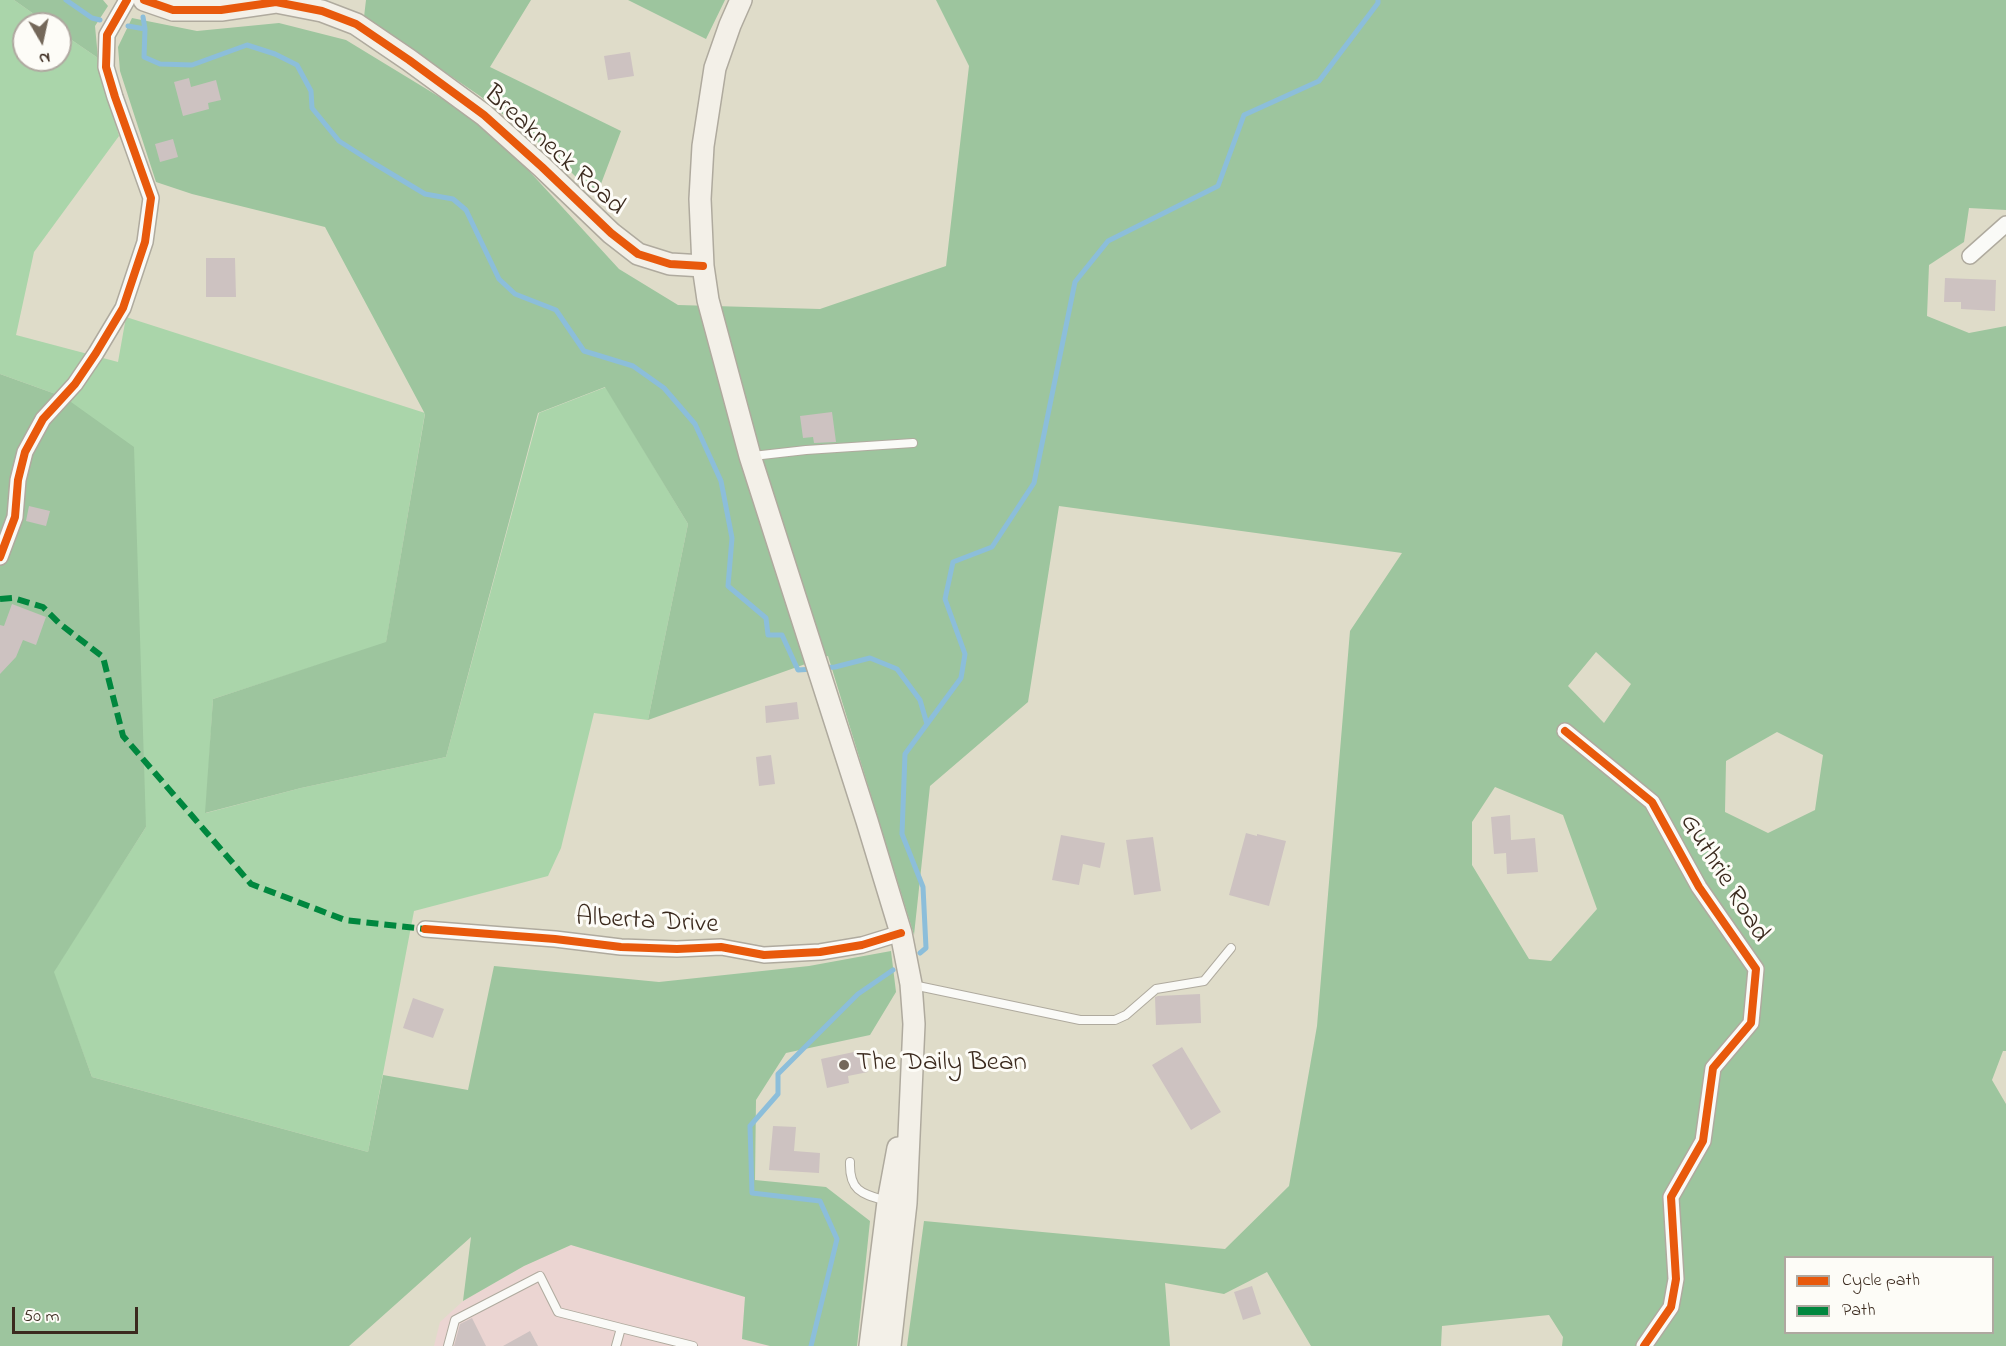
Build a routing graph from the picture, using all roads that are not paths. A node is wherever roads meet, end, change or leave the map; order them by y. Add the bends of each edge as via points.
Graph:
1 (127, 0) edge
2 (144, 0) edge
3 (741, 0) edge
4 (2006, 224) edge
5 (1970, 256) dead end
6 (703, 266) junction
7 (913, 443) dead end
8 (750, 456) junction
9 (0, 557) edge
10 (1565, 731) dead end
11 (425, 929) dead end
12 (900, 933) junction
13 (1231, 948) dead end
14 (911, 984) junction
15 (850, 1162) dead end
16 (897, 1202) junction
17 (621, 1328) junction
18 (448, 1346) edge
19 (616, 1346) edge
20 (693, 1346) edge
21 (870, 1346) edge
22 (890, 1346) edge
23 (1644, 1346) edge

1 - 9 street via 107,35 106,67 151,198 145,242 123,308 75,384 44,419 25,452 15,517
2 - 6 main road, Breakneck Road via 173,10 221,10 276,2 356,24 484,115 638,254 670,264
3 - 6 main road via 715,68 703,146
4 - 5 street
6 - 8 main road via 708,300
7 - 8 lane
8 - 12 main road
10 - 23 street, Guthrie Road via 1652,802 1699,887 1756,969 1750,1023 1713,1068 1703,1141 1671,1197 1676,1279 1671,1307
11 - 12 street, Alberta Drive via 621,947 721,947 764,955 862,945
12 - 14 main road
13 - 14 lane via 1204,981 1156,989 1115,1020 1080,1020
14 - 16 main road via 912,1071
15 - 16 lane via 849,1177 861,1193
16 - 21 main road
16 - 22 main road
17 - 18 lane via 558,1312 540,1276 455,1320
17 - 19 lane
17 - 20 lane

